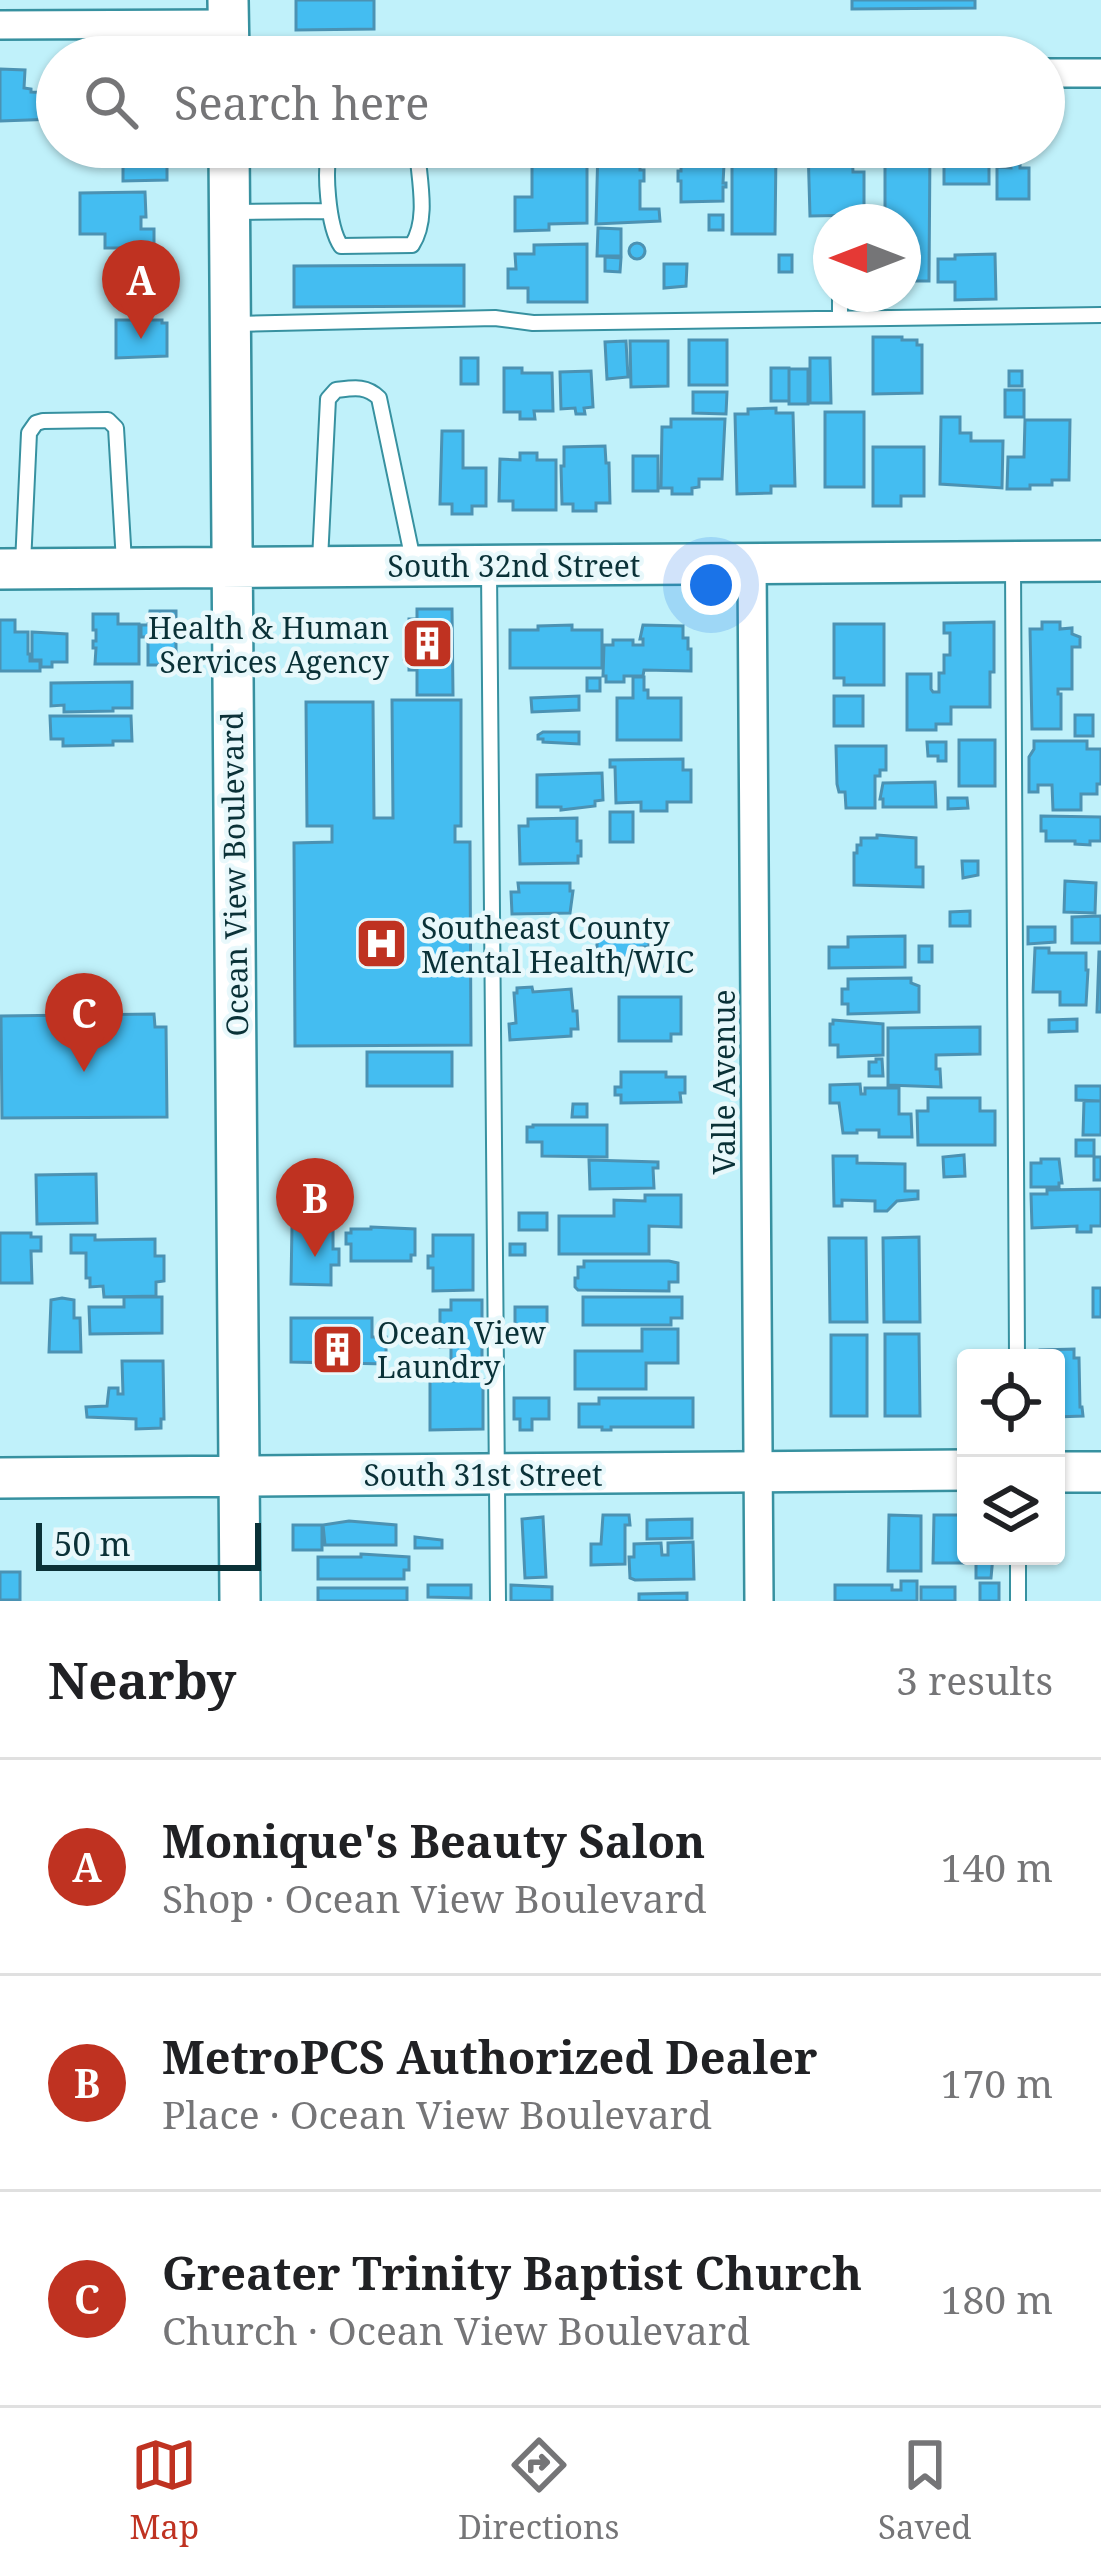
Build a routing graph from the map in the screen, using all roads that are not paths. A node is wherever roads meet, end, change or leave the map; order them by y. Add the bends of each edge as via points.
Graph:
1 (0, 25) edge
2 (228, 27) edge
3 (1065, 74) edge
4 (1101, 74) edge
5 (229, 168) edge
6 (328, 168) edge
7 (418, 168) edge
8 (330, 211) junction
9 (230, 212) junction
10 (840, 312) edge
11 (1101, 315) edge
12 (840, 317) junction
13 (230, 324) junction
14 (1101, 561) edge
15 (1013, 562) junction
16 (752, 563) junction
17 (489, 565) junction
18 (320, 566) junction
19 (414, 566) junction
20 (124, 567) junction
21 (231, 567) junction
22 (11, 568) edge
23 (1017, 1349) edge
24 (957, 1470) edge
25 (759, 1472) junction
26 (1065, 1472) edge
27 (1101, 1472) edge
28 (240, 1475) junction
29 (497, 1475) junction
30 (0, 1478) edge
31 (1018, 1565) edge
32 (240, 1601) edge
33 (499, 1601) edge
34 (759, 1601) edge
35 (1018, 1601) edge

1 - 2 street
3 - 4 street
5 - 9 main road, Ocean View Boulevard
6 - 8 lane
7 - 8 lane via 422,224 412,245 341,246
8 - 9 lane
9 - 13 main road, Ocean View Boulevard
10 - 12 lane
11 - 12 lane
12 - 13 lane
13 - 21 main road, Ocean View Boulevard
14 - 15 main road, South 32nd Street
15 - 16 main road, South 32nd Street
15 - 23 lane
16 - 17 main road, South 32nd Street
16 - 25 street, Valle Avenue
17 - 19 main road, South 32nd Street
17 - 29 lane
18 - 19 main road, South 32nd Street
18 - 19 lane via 328,399 359,387 379,398
18 - 21 main road, South 32nd Street
20 - 21 main road, South 32nd Street
20 - 22 main road, South 32nd Street
20 - 22 lane via 116,428 107,420 36,422
21 - 28 main road, Ocean View Boulevard
24 - 25 main road, South 31st Street
25 - 29 main road, South 31st Street
25 - 34 street, Valle Avenue
26 - 27 main road
28 - 29 main road, South 31st Street
28 - 30 main road, South 31st Street
28 - 32 main road, Ocean View Boulevard
29 - 33 lane
31 - 35 lane

